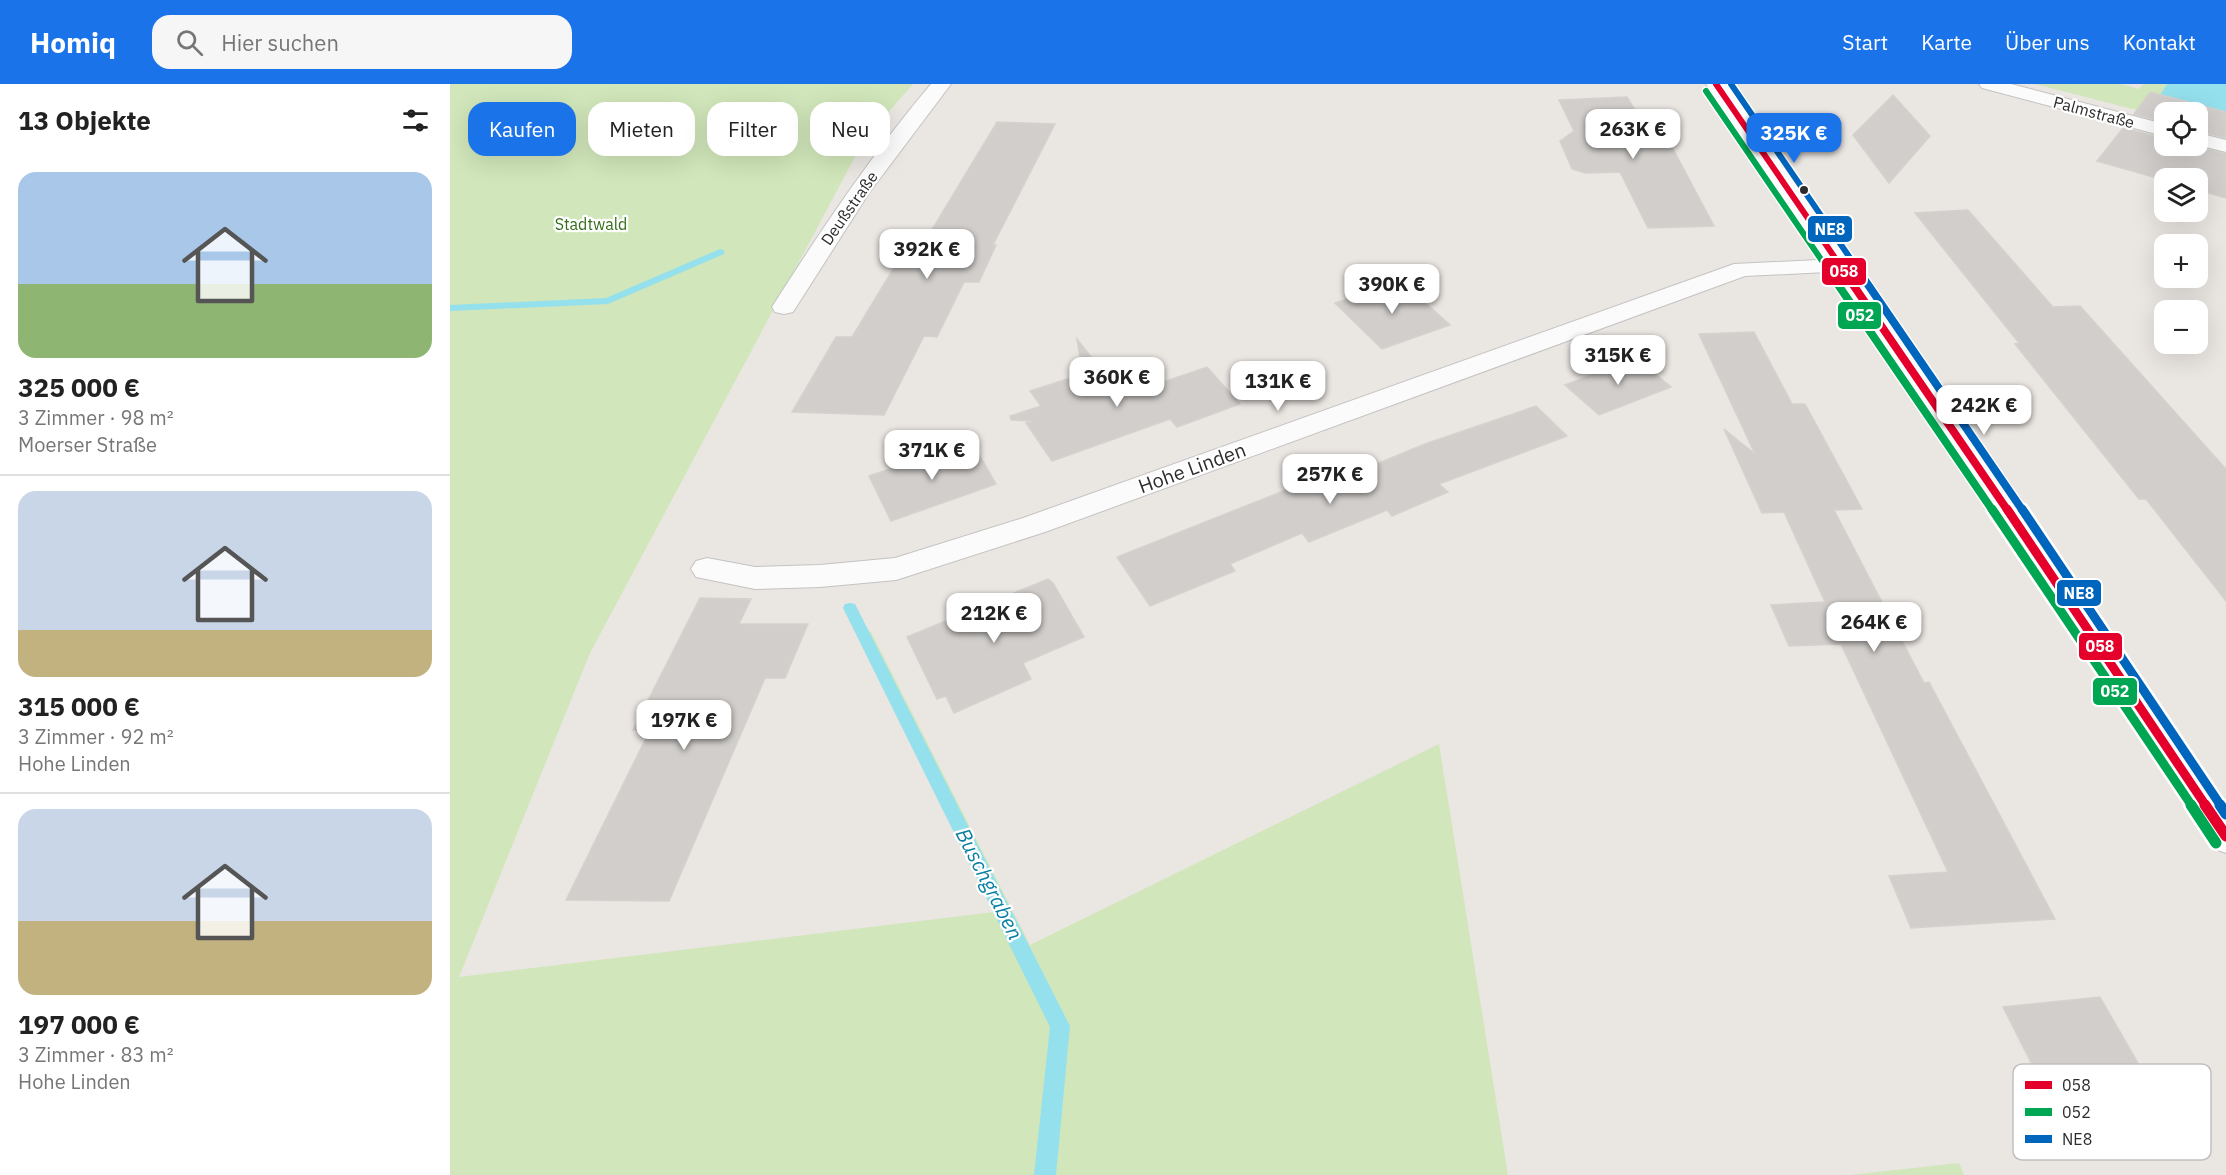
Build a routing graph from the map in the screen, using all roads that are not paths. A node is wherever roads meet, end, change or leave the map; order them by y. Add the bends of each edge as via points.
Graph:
1 (940, 84) edge
2 (1716, 84) edge
3 (1989, 84) edge
4 (2154, 127) edge
5 (2208, 142) edge
6 (2226, 146) edge
7 (1839, 266) junction
8 (784, 307) dead end
9 (707, 569) dead end
10 (2226, 836) edge

1 - 8 street, Deußstraße via 835,226
2 - 7 street
3 - 4 street, Palmstraße
5 - 6 street
7 - 9 street, Hohe Linden via 1743,269 1034,525 896,568 755,578
7 - 10 street

